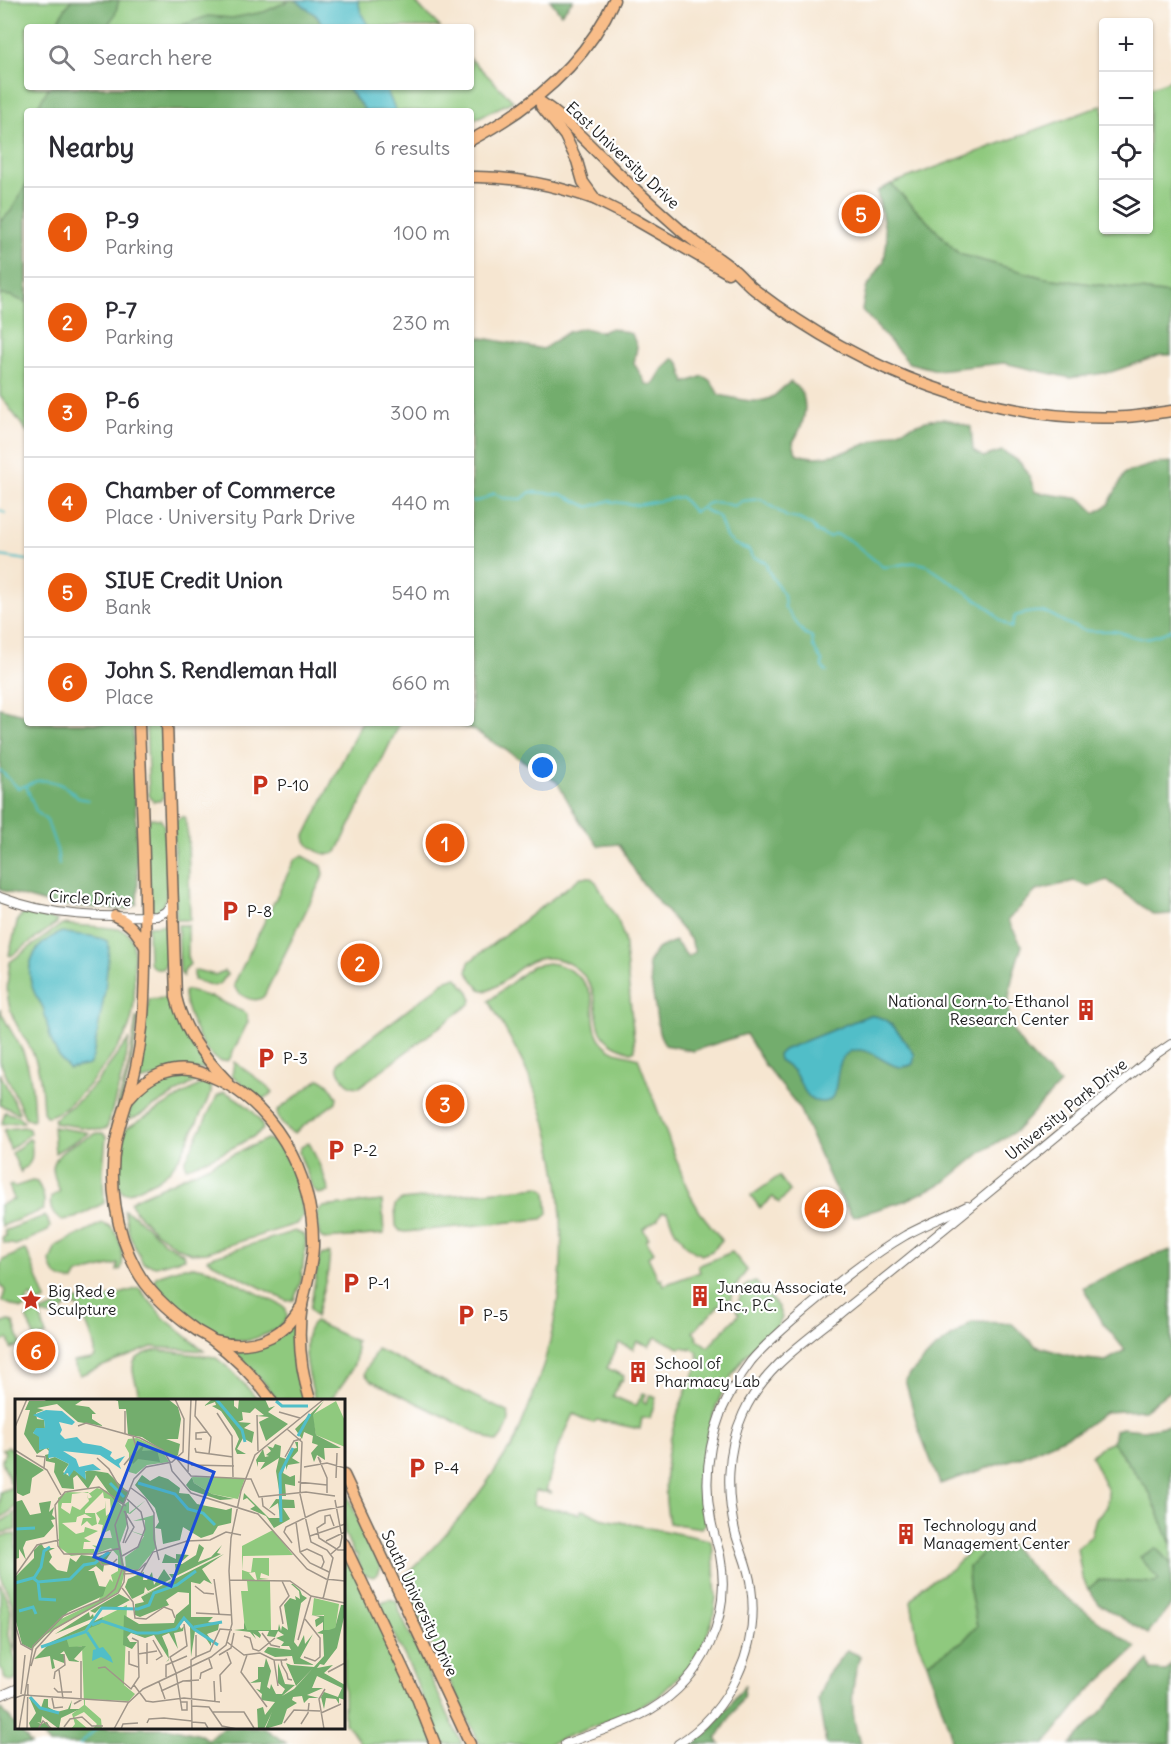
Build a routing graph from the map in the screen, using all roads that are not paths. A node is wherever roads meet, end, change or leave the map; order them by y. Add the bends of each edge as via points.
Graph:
1 (615, 0) edge
2 (536, 99) junction
3 (474, 138) edge
4 (474, 177) edge
5 (596, 200) junction
6 (750, 286) junction
7 (1171, 411) edge
8 (139, 726) edge
9 (168, 726) edge
10 (0, 897) edge
11 (172, 904) junction
12 (116, 916) junction
13 (145, 916) junction
14 (145, 947) junction
15 (1171, 1044) edge
16 (231, 1086) junction
17 (128, 1100) junction
18 (981, 1198) junction
19 (302, 1306) junction
20 (212, 1340) junction
21 (269, 1399) edge
22 (310, 1399) edge
23 (345, 1477) edge
24 (345, 1546) edge
25 (15, 1689) edge
26 (0, 1696) edge
27 (435, 1744) edge
28 (470, 1744) edge
29 (565, 1744) edge
30 (678, 1744) edge

1 - 2 main road via 584,49
2 - 3 main road
2 - 5 main road, East University Drive via 565,136 583,182
2 - 6 main road, East University Drive via 554,110 685,234
4 - 5 main road via 547,185
5 - 6 main road, East University Drive
6 - 7 main road, East University Drive via 811,327 870,359 916,381 973,400 1028,412 1080,417 1127,417
8 - 13 main road
9 - 11 main road
10 - 12 street, Circle Drive via 38,910
11 - 13 street via 157,916
11 - 16 main road via 176,997 181,1013 196,1044
12 - 13 street, Circle Drive
12 - 14 main road via 134,928
13 - 14 main road
14 - 17 main road via 141,1034
15 - 18 street, University Park Drive
16 - 17 main road via 187,1068 150,1078
16 - 19 main road via 272,1123 302,1180 310,1208 313,1246
17 - 20 main road via 116,1142 114,1179 117,1212 130,1255 142,1278 172,1311
18 - 29 street, University Park Drive via 886,1248 822,1296 752,1359 720,1414 710,1451 708,1502 723,1584 720,1615 708,1648 686,1681 659,1704 632,1719
18 - 30 street, University Park Drive via 784,1359 749,1400 735,1434 729,1480 732,1514 751,1586 751,1636 741,1669 721,1704
19 - 20 main road via 284,1328 263,1341 238,1344
19 - 22 main road via 300,1345
20 - 21 main road
23 - 28 main road, South University Drive
24 - 27 main road
25 - 26 street

